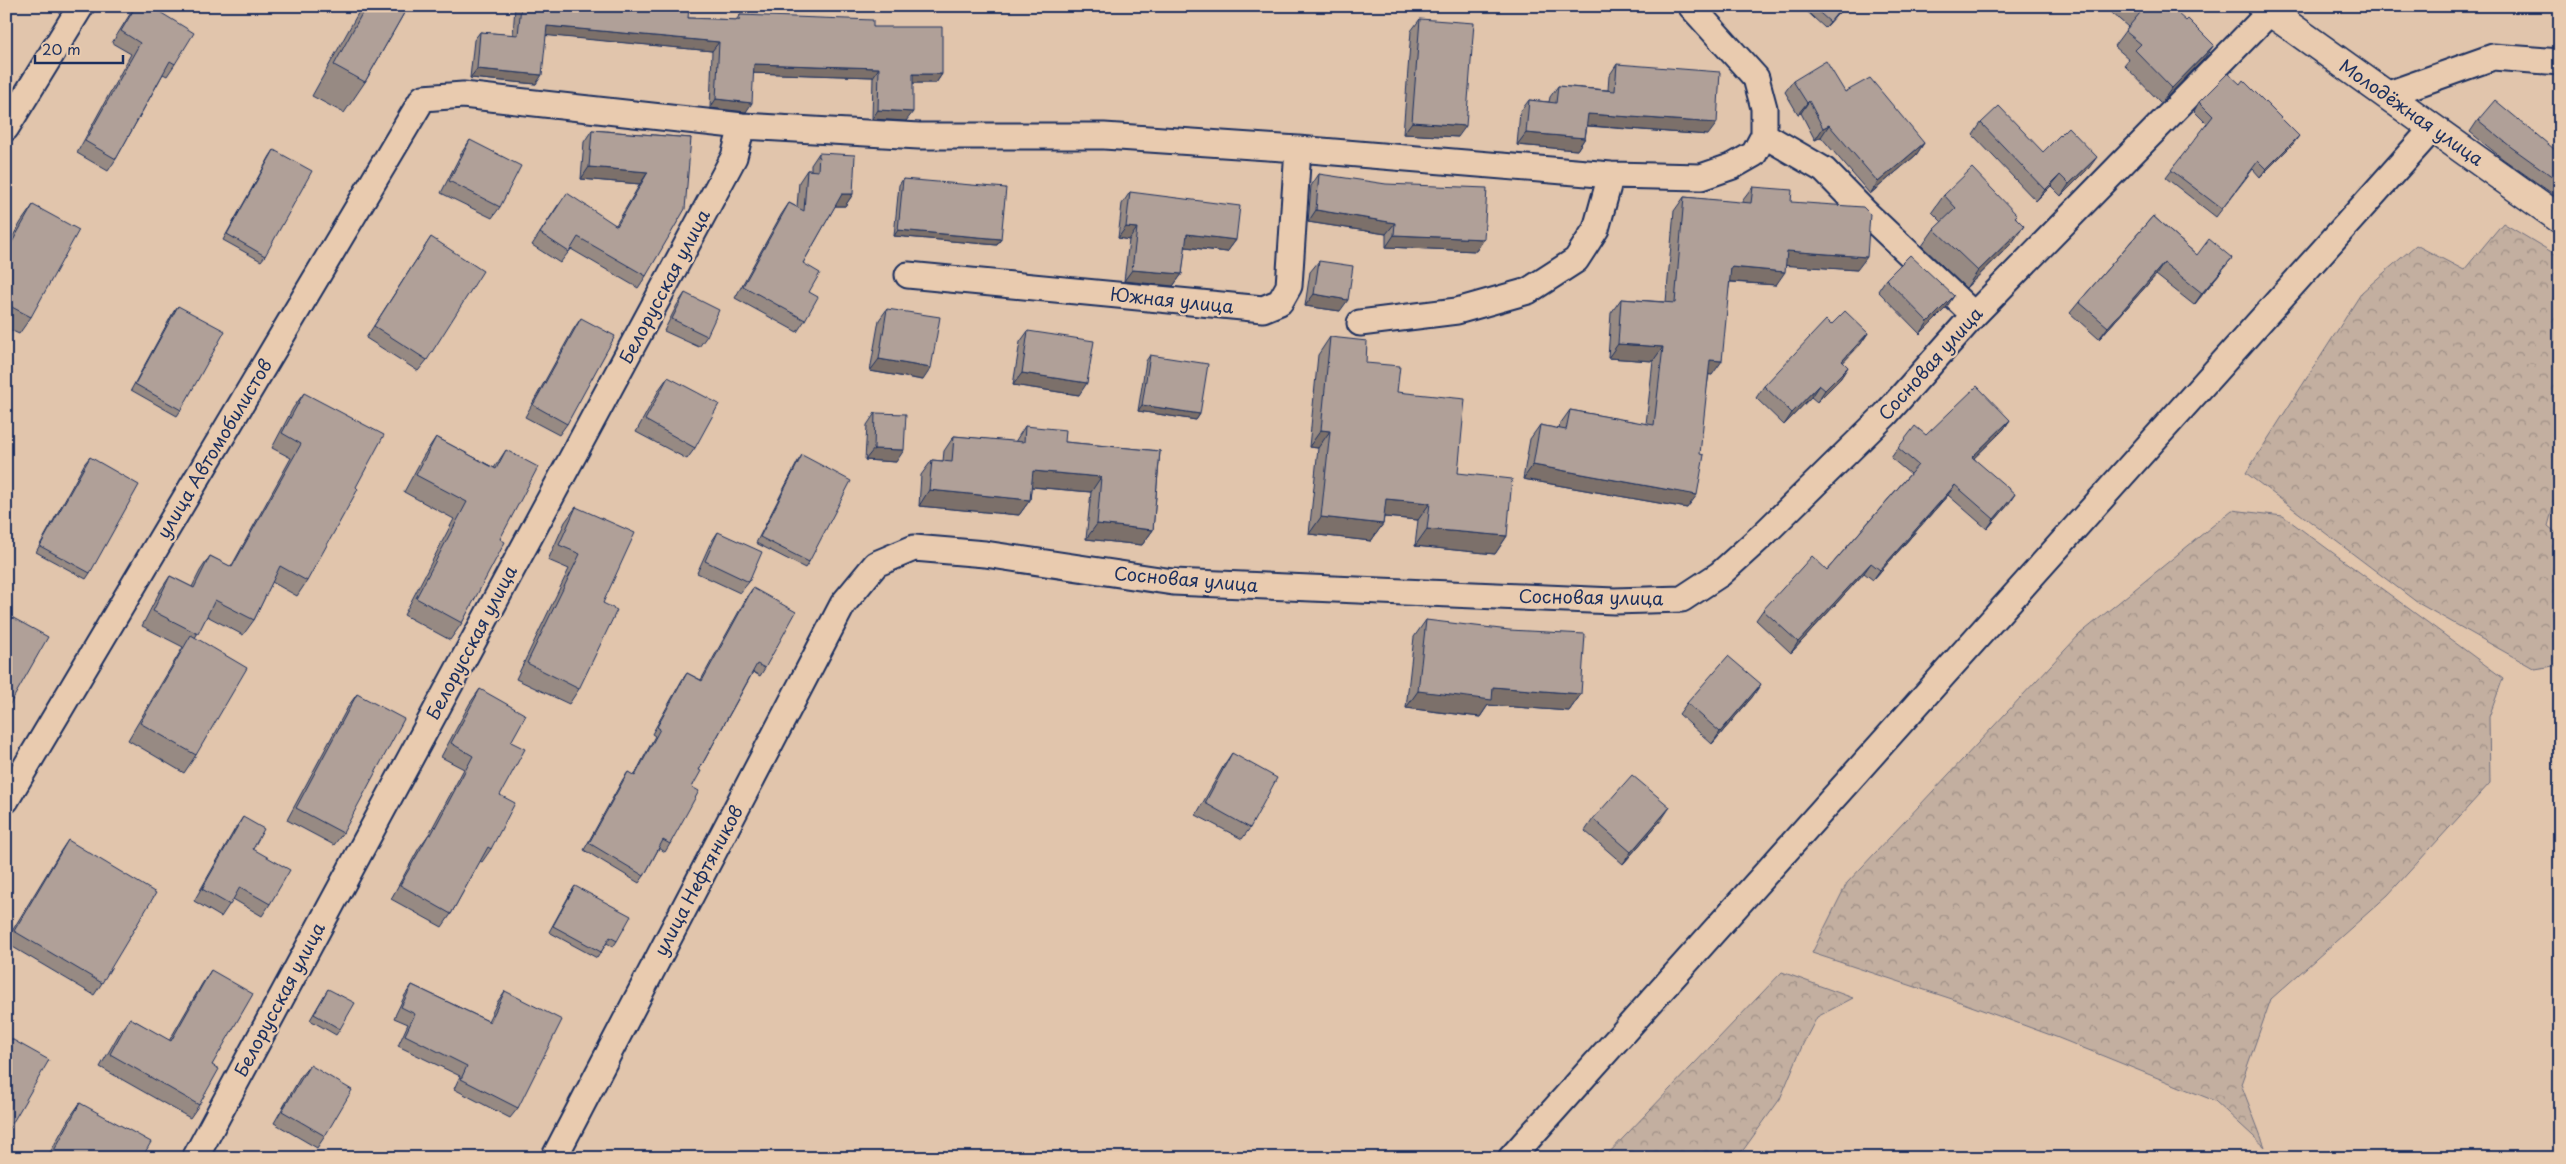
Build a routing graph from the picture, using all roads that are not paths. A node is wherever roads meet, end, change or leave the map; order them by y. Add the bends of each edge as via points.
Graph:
1 (81, 6) edge
2 (1691, 6) edge
3 (2266, 10) edge
4 (2560, 62) edge
5 (2386, 95) junction
6 (742, 126) junction
7 (6, 128) edge
8 (2432, 129) junction
9 (1764, 134) junction
10 (1298, 149) junction
11 (1611, 175) junction
12 (2560, 219) edge
13 (908, 275) dead end
14 (1974, 315) junction
15 (1360, 323) dead end
16 (844, 604) joint
17 (6, 800) edge
18 (195, 1158) edge
19 (554, 1158) edge
20 (1511, 1158) edge

1 - 7 street
2 - 9 street via 1756,78 1764,108
3 - 5 main road, Молодёжная улица
3 - 14 street, Сосновая улица
4 - 5 street via 2493,57
5 - 8 main road, Молодёжная улица
6 - 10 street via 919,136 1104,136
6 - 17 street, улица Автомобилистов via 463,95 423,98
6 - 18 street, Белорусская улица via 730,166
8 - 12 main road, Молодёжная улица
8 - 20 street
9 - 11 street via 1754,154 1734,166 1701,177
9 - 14 street via 1824,170
10 - 11 street
10 - 13 street, Южная улица via 1289,286 1280,302 1263,310
11 - 15 street via 1596,229 1576,260 1528,291 1457,312
14 - 16 street, Сосновая улица via 1886,414 1765,534 1720,574 1682,599 1614,601 1173,582 984,554 914,548 876,564
16 - 19 street, улица Нефтяников

